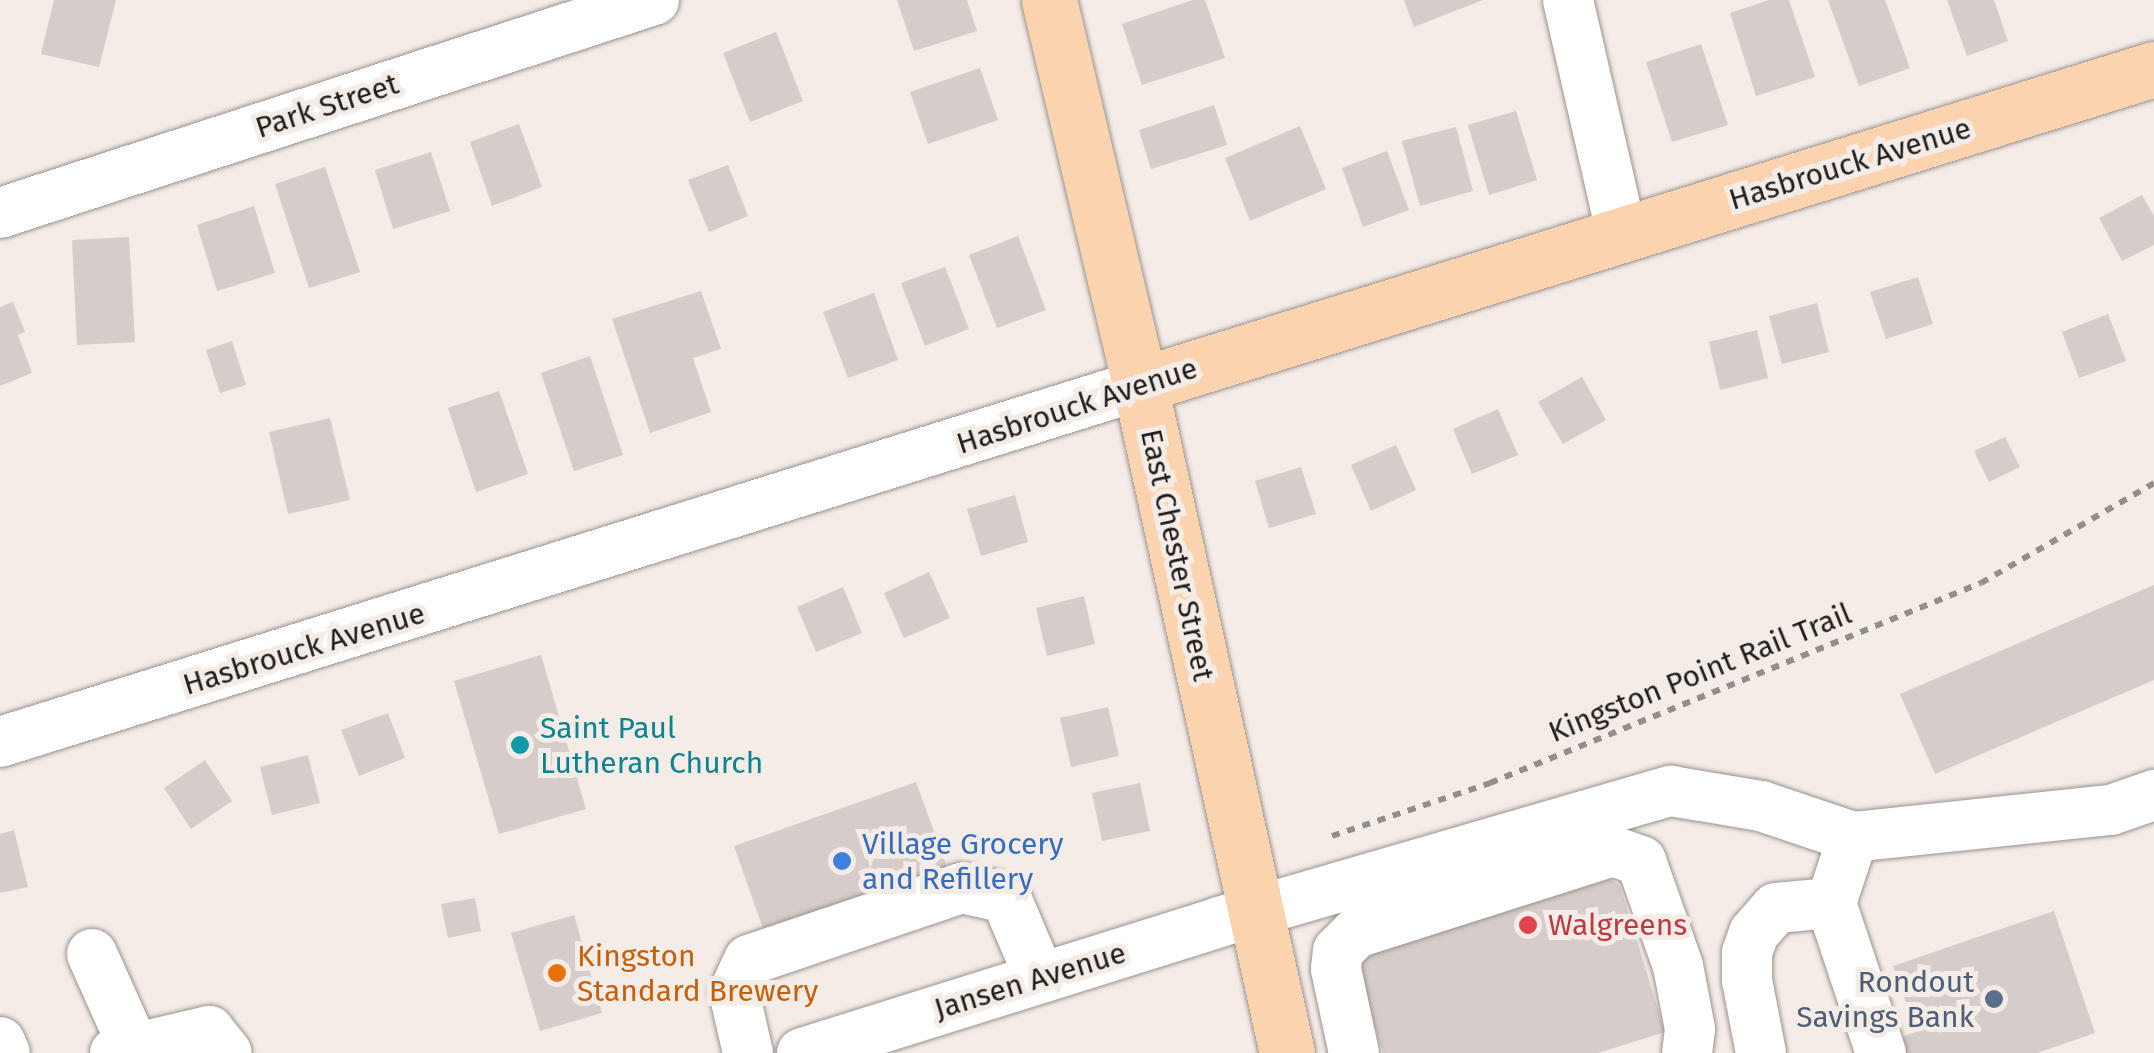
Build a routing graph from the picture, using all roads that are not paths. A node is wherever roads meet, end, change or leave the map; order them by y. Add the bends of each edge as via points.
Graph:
1 (654, 0) edge
2 (1049, 0) edge
3 (1568, 0) edge
4 (2154, 69) edge
5 (0, 213) edge
6 (1622, 236) junction
7 (1140, 385) junction
8 (0, 742) edge
9 (2154, 795) edge
10 (1852, 837) junction
11 (1831, 903) junction
12 (1258, 912) junction
13 (92, 954) dead end
14 (1040, 978) junction
15 (0, 1042) edge
16 (124, 1051) edge
17 (4, 1053) edge
18 (228, 1053) edge
19 (748, 1053) edge
20 (802, 1053) edge
21 (1286, 1053) edge
22 (1354, 1053) edge
23 (1687, 1053) edge
24 (1760, 1053) edge
25 (1881, 1053) edge

1 - 5 street, Park Street
2 - 7 main road, East Chester Street
3 - 6 street
4 - 6 main road, Hasbrouck Avenue
6 - 7 main road, Hasbrouck Avenue
7 - 8 street, Hasbrouck Avenue
7 - 12 main road, East Chester Street
9 - 10 street via 2095,812
10 - 11 street
10 - 12 street, Jansen Avenue via 1760,806 1671,790
11 - 24 street via 1776,908 1754,933 1747,980
11 - 25 street
12 - 14 street, Jansen Avenue
12 - 21 main road, East Chester Street
13 - 16 street
14 - 19 street via 1006,898 962,888 749,960 734,992
14 - 20 street, Jansen Avenue
15 - 17 street
16 - 18 street via 208,1031
22 - 23 street via 1336,970 1338,951 1356,933 1613,851 1641,861 1678,966 1690,1028

